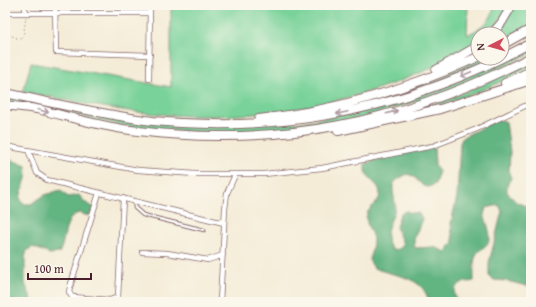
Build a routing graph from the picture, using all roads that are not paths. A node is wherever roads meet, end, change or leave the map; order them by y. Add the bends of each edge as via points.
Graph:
1 (24, 5) edge
2 (55, 5) edge
3 (150, 5) edge
4 (512, 5) edge
5 (26, 12) junction
6 (5, 13) edge
7 (55, 13) junction
8 (150, 13) junction
9 (499, 26) edge
10 (531, 29) edge
11 (510, 41) edge
12 (531, 43) edge
13 (470, 51) edge
14 (510, 54) edge
15 (150, 55) junction
16 (531, 57) edge
17 (470, 60) edge
18 (483, 66) edge
19 (531, 71) edge
20 (150, 79) dead end
21 (531, 80) edge
22 (406, 86) junction
23 (5, 93) edge
24 (14, 95) junction
25 (470, 99) junction
26 (531, 103) edge
27 (5, 105) edge
28 (172, 135) junction
29 (5, 146) edge
30 (28, 150) junction
31 (235, 175) junction
32 (98, 192) junction
33 (123, 198) junction
34 (134, 200) junction
35 (224, 223) junction
36 (204, 230) dead end
37 (142, 252) dead end
38 (223, 255) junction
39 (220, 302) edge

1 - 5 street
2 - 7 street
3 - 8 street
4 - 9 highway
5 - 6 street
5 - 7 street
7 - 8 street
7 - 15 street via 56,52
8 - 15 street
10 - 11 highway
12 - 14 highway
13 - 22 highway
15 - 20 street
28 -> 16 highway via 246,137 306,132 342,125 440,98
17 - 22 highway
18 -> 24 highway via 388,102 329,116 270,123 217,125 152,120
19 - 25 highway
21 - 25 highway
22 - 24 highway via 317,111 260,119 217,121 140,116 53,99
23 - 24 highway
25 - 28 highway via 410,117 310,136 226,141
26 - 31 street via 477,129 433,146 322,168
27 -> 28 highway via 40,110 122,129
29 - 30 street
30 - 31 street via 138,170
30 - 32 street via 33,167 41,177
31 - 35 street via 227,193
32 - 33 street
32 - 33 street via 70,287 72,297 110,300 118,297
33 - 34 street
34 - 35 street
34 - 36 lane via 135,208 142,215
35 - 38 street
37 - 38 street via 167,253 208,260
38 - 39 street

